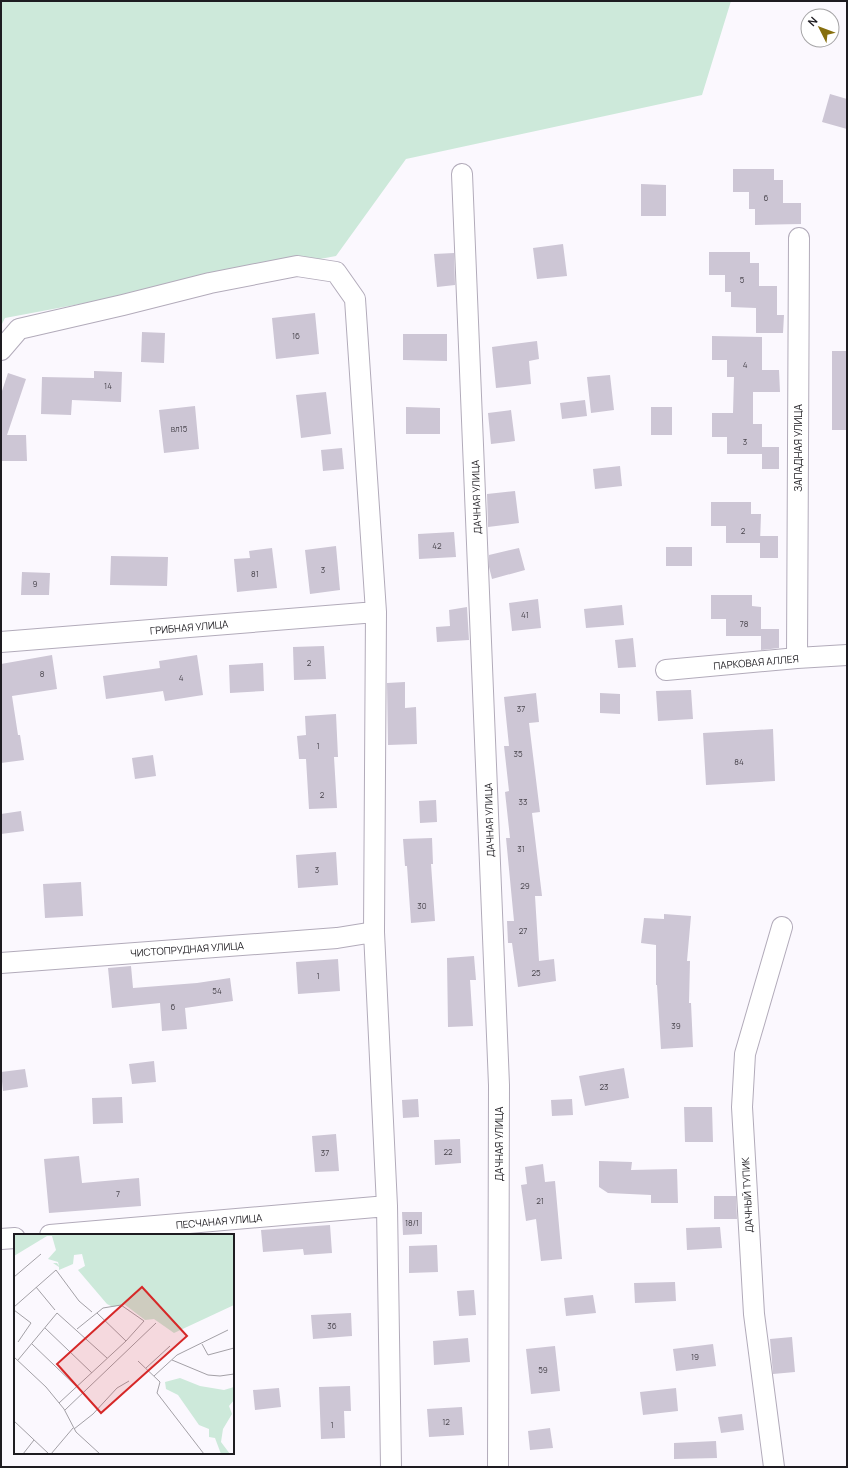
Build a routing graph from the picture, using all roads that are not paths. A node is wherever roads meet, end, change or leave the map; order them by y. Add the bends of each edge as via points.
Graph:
1 (462, 174) dead end
2 (799, 238) dead end
3 (1, 350) edge
4 (376, 612) junction
5 (1, 642) edge
6 (847, 655) edge
7 (797, 658) junction
8 (666, 670) dead end
9 (782, 927) dead end
10 (374, 932) junction
11 (1, 963) edge
12 (387, 1206) junction
13 (62, 1234) edge
14 (14, 1238) edge
15 (1, 1239) edge
16 (391, 1467) edge
17 (498, 1467) edge
18 (774, 1467) edge

1 - 17 street, ДАЧНАЯ УЛИЦА via 499,1085
2 - 7 street, ЗАПАДНАЯ УЛИЦА
3 - 4 street via 19,329 210,283 296,266 336,272 355,299
4 - 5 street, ГРИБНАЯ УЛИЦА
4 - 10 street
6 - 7 street, ПАРКОВАЯ АЛЛЕЯ
7 - 8 street, ПАРКОВАЯ АЛЛЕЯ
9 - 18 street, ДАЧНЫЙ ТУПИК via 745,1054 742,1107 754,1314
10 - 11 street, ЧИСТОПРУДНАЯ УЛИЦА via 337,938
10 - 12 street
12 - 13 street, ПЕСЧАНАЯ УЛИЦА
12 - 16 street
14 - 15 street

